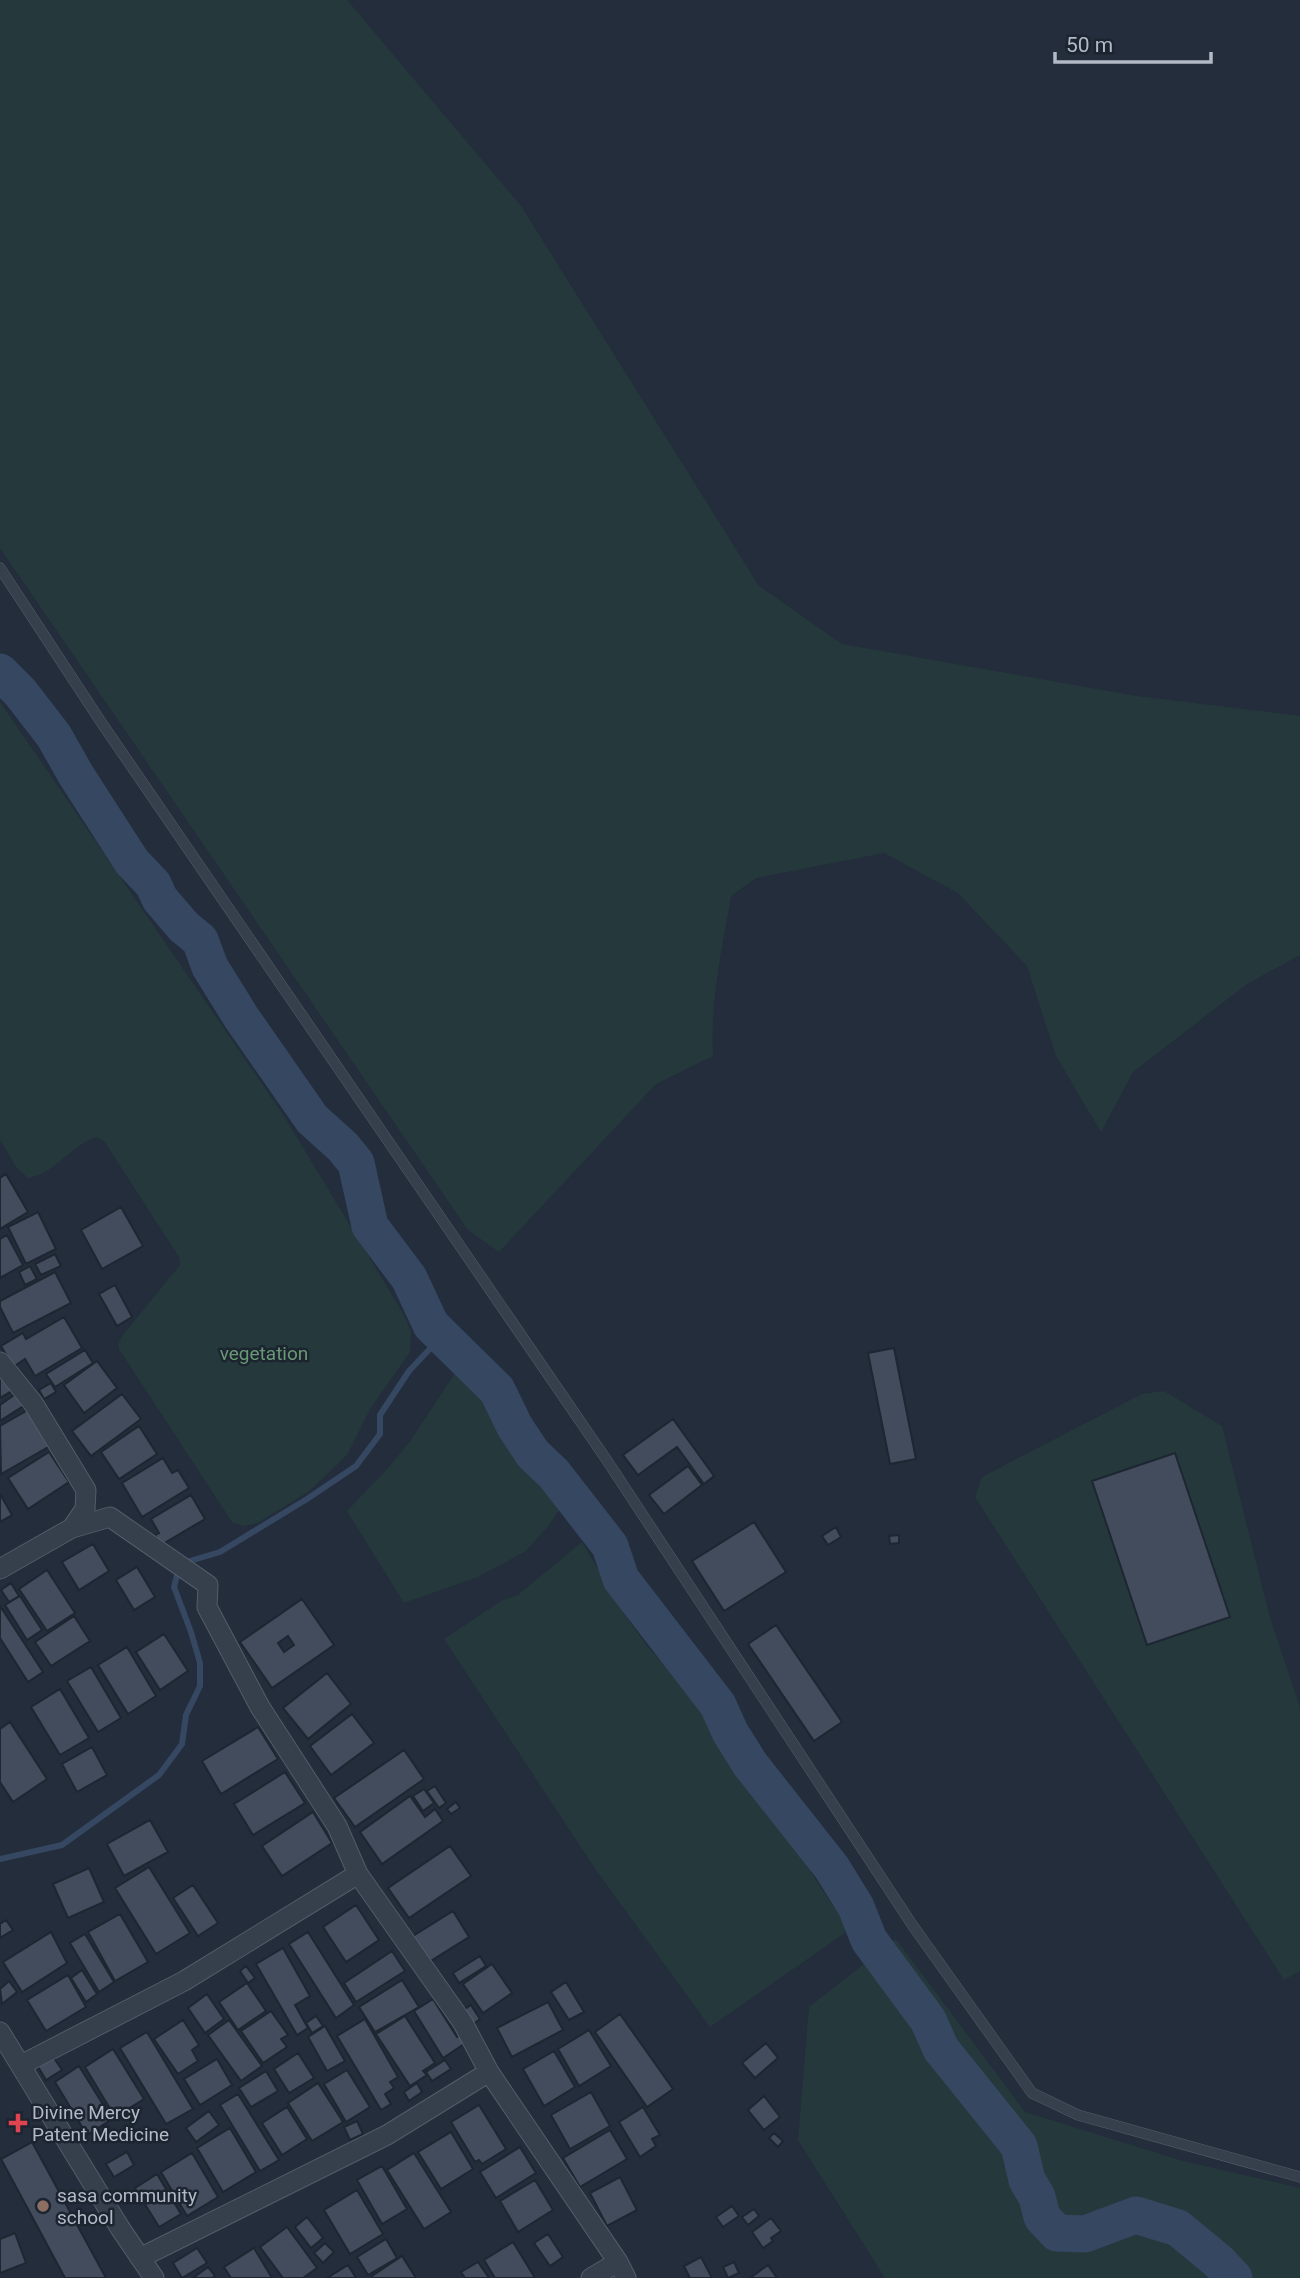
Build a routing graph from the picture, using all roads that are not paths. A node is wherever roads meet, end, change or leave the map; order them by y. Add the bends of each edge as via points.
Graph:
1 (0, 568) edge
2 (0, 1362) edge
3 (72, 1528) junction
4 (0, 1569) edge
5 (358, 1874) junction
6 (0, 2032) edge
7 (21, 2065) junction
8 (489, 2072) junction
9 (1300, 2177) edge
10 (140, 2258) junction
11 (622, 2270) edge
12 (154, 2278) edge
13 (592, 2278) edge

1 - 9 lane via 101,723 606,1459 913,1926 1032,2093 1078,2115
2 - 3 street via 33,1403 86,1490 85,1509
3 - 4 street
3 - 5 street via 110,1517 208,1585 207,1607 260,1707 337,1826
5 - 7 street via 184,1981
5 - 8 street via 463,2023
6 - 7 street
7 - 10 street
8 - 10 street via 387,2135
8 - 11 street
10 - 12 street
11 - 13 street

